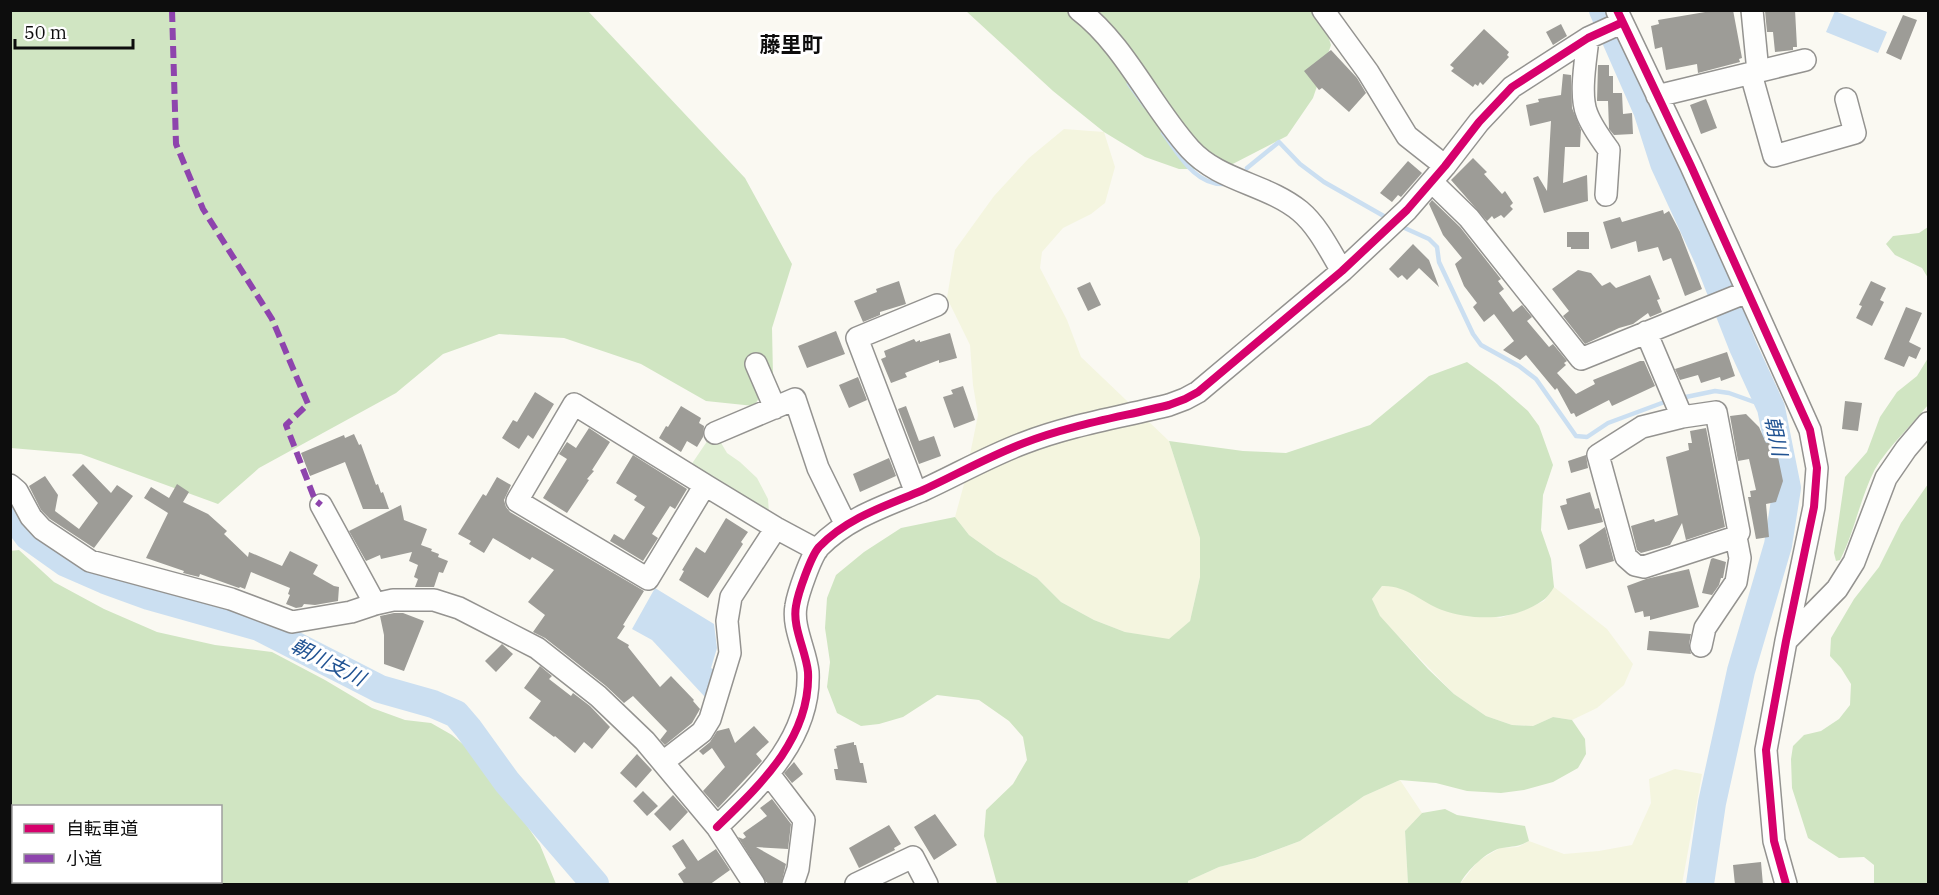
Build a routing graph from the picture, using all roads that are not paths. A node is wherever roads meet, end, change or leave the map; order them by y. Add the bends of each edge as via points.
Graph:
1 (1079, 10) edge
2 (1323, 10) edge
3 (1752, 10) edge
4 (1607, 26) edge
5 (1805, 60) dead end
6 (1755, 73) junction
7 (1657, 96) junction
8 (1846, 99) dead end
9 (1439, 174) junction
10 (1606, 195) dead end
11 (1342, 271) junction
12 (1731, 298) junction
13 (937, 305) dead end
14 (1646, 332) junction
15 (756, 364) dead end
16 (1677, 407) junction
17 (775, 408) junction
18 (1929, 423) edge
19 (715, 433) dead end
20 (10, 485) edge
21 (705, 485) junction
22 (916, 493) junction
23 (321, 505) dead end
24 (846, 525) junction
25 (776, 528) junction
26 (1736, 537) junction
27 (817, 550) junction
28 (375, 604) junction
29 (1786, 641) junction
30 (1701, 646) dead end
31 (663, 762) junction
32 (769, 774) junction
33 (717, 827) junction
34 (754, 885) edge
35 (793, 885) edge
36 (856, 885) edge
37 (927, 885) edge
38 (1786, 885) edge

1 - 11 street via 1104,34 1190,149 1212,167 1280,198 1301,212
2 - 9 street via 1368,72 1407,136
3 - 6 street
4 - 7 street
4 - 9 street via 1512,87
4 - 10 street via 1584,90 1586,112 1610,150
5 - 6 street
6 - 7 street
6 - 8 street via 1774,156 1855,133
7 - 12 street
9 - 11 street
9 - 14 street via 1581,359
11 - 22 street via 1185,399 1024,443
12 - 14 street
12 - 29 street via 1810,430 1817,468 1814,507
13 - 22 street via 857,338
14 - 16 street
15 - 17 street
16 - 26 street via 1716,412 1739,532
16 - 26 street via 1598,455 1626,557 1644,567
17 - 19 street
17 - 24 street via 795,399 818,468
18 - 29 street via 1886,478 1854,562 1837,589
20 - 28 street via 42,529 90,561 231,599 292,622
21 - 21 street via 648,579 517,501 574,404
21 - 25 street
22 - 24 street
23 - 28 street
24 - 27 street
25 - 27 street
25 - 31 street via 732,597 727,621 730,653 711,719 702,732
26 - 30 street via 1740,558 1736,582 1705,628
27 - 32 street via 795,609 808,688 787,749
28 - 31 street via 434,600 459,608 537,648 598,696
29 - 38 street via 1766,750 1774,841
31 - 33 street
32 - 33 street
32 - 35 street via 804,820
33 - 34 street
36 - 37 street via 913,857

